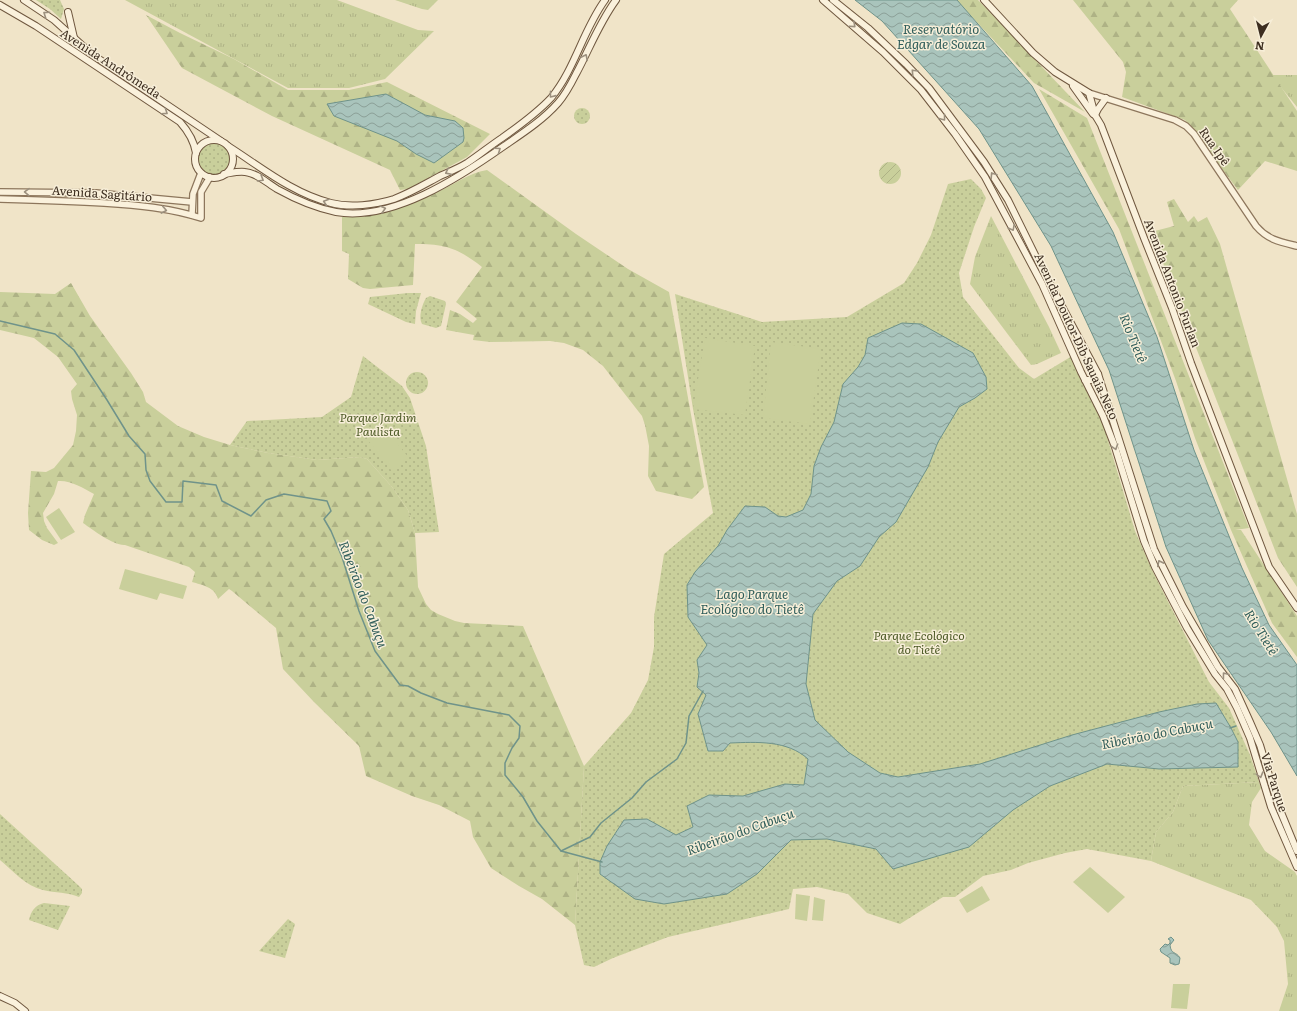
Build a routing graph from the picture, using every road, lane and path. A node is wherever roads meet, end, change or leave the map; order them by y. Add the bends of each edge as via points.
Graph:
1 (24, 0) edge
2 (605, 0) edge
3 (616, 0) edge
4 (823, 0) edge
5 (833, 0) edge
6 (984, 0) edge
7 (0, 5) edge
8 (68, 12) dead end
9 (74, 39) junction
10 (1071, 83) junction
11 (1089, 93) junction
12 (1106, 98) junction
13 (1095, 115) junction
14 (1101, 125) junction
15 (221, 141) junction
16 (228, 146) junction
17 (196, 153) junction
18 (202, 173) junction
19 (224, 174) junction
20 (210, 177) junction
21 (0, 192) edge
22 (0, 199) edge
23 (192, 202) junction
24 (192, 215) junction
25 (1297, 246) edge
26 (1084, 347) junction
27 (1072, 350) junction
28 (1098, 374) junction
29 (1085, 380) junction
30 (1297, 608) edge
31 (1250, 722) joint
32 (1244, 724) joint
33 (1297, 851) edge
34 (1297, 867) edge
35 (0, 996) edge
36 (25, 1011) edge

9 -> 1 main road, Avenida Andrômeda via 54,20
2 -> 16 main road via 596,12 562,82 538,110 466,164 393,199 377,203 332,204 287,185
19 -> 3 main road via 246,172 293,197 335,212 373,212 403,203 478,165 545,117 568,88
4 -> 27 main road, Avenida Doutor Dib Sauaia Neto via 883,52 916,85 955,134 985,177 1042,284
26 -> 5 main road, Avenida Doutor Dib Sauaia Neto via 1008,200 970,142 929,88 906,64 868,28
6 - 10 main road via 1033,53
7 -> 17 main road, Avenida Andrômeda via 36,26 180,122 188,131
8 - 9 main road
9 - 15 main road, Avenida Andrômeda via 93,55
10 - 11 main road
10 - 14 main road
11 - 12 street, Rua Ipê
11 - 13 main road, Avenida Antonio Furlan
12 - 13 main road
12 - 25 street, Rua Ipê via 1175,120 1186,126 1263,234
13 - 14 main road, Avenida Antonio Furlan
14 - 30 main road, Avenida Antonio Furlan via 1269,566
15 - 16 main road
15 - 17 main road via 206,141
16 - 19 main road via 233,158 229,170
17 - 18 main road via 195,162
18 - 20 main road
18 - 23 street via 194,190
19 - 20 main road
20 - 24 street, Avenida Sagitário via 201,192 201,218
23 -> 21 street, Avenida Sagitário via 96,193
22 -> 24 street, Avenida Sagitário via 139,205
23 - 24 street
26 - 27 main road via 1077,345
26 - 28 main road, Avenida Doutor Dib Sauaia Neto
27 - 29 main road, Avenida Doutor Dib Sauaia Neto
28 - 29 main road via 1093,380
31 -> 28 main road, Avenida Doutor Dib Sauaia Neto via 1235,689 1218,667 1157,557
29 -> 32 main road, Avenida Doutor Dib Sauaia Neto via 1108,427 1149,555 1187,628 1232,697
31 - 33 main road, Via Parque via 1260,745 1278,805
32 -> 34 main road, Via Parque via 1270,807
35 - 36 main road

